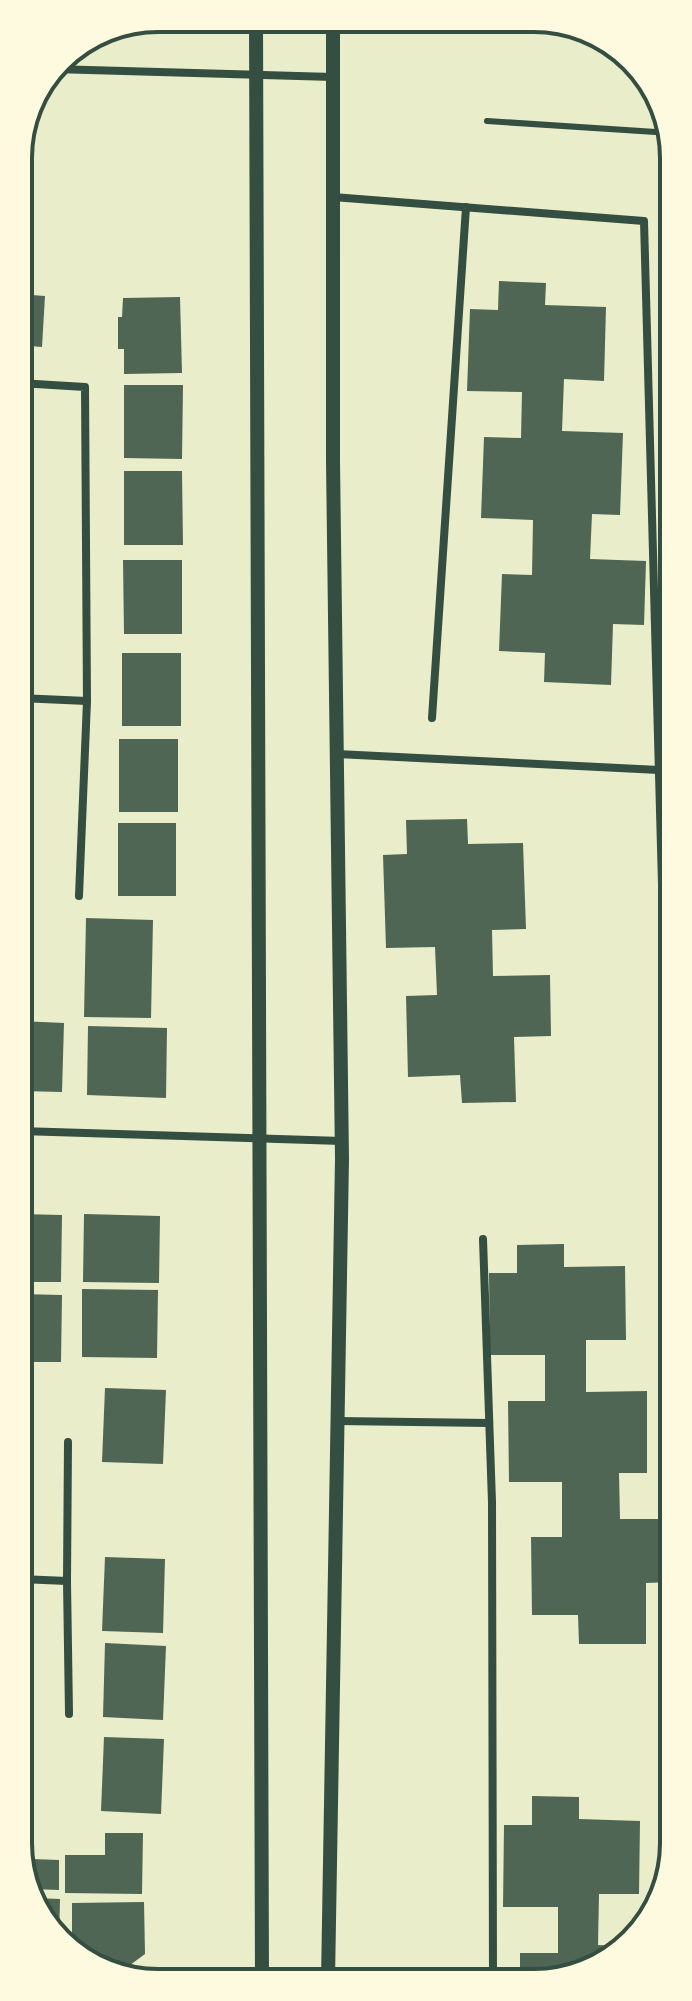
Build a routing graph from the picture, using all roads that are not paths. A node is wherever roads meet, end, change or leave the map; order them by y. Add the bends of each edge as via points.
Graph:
1 (256, 32) edge
2 (333, 32) edge
3 (69, 69) edge
4 (255, 72) junction
5 (333, 77) junction
6 (487, 121) dead end
7 (658, 132) edge
8 (333, 197) junction
9 (466, 207) junction
10 (32, 384) edge
11 (32, 699) edge
12 (87, 701) junction
13 (432, 718) dead end
14 (337, 754) junction
15 (659, 770) junction
16 (660, 807) edge
17 (79, 896) dead end
18 (32, 1131) edge
19 (259, 1136) junction
20 (342, 1141) junction
21 (483, 1239) dead end
22 (337, 1421) junction
23 (489, 1423) junction
24 (68, 1442) dead end
25 (32, 1580) edge
26 (67, 1581) junction
27 (69, 1714) dead end
28 (262, 1969) edge
29 (328, 1969) edge
30 (493, 1969) edge

1 - 4 street
2 - 5 street
3 - 4 street
4 - 5 street
4 - 19 street
5 - 8 street
6 - 7 lane
8 - 9 street
8 - 14 street
9 - 13 street
9 - 15 street via 644,221
10 - 12 street via 85,387
11 - 12 street
12 - 17 street
14 - 15 street
14 - 20 street
15 - 16 street
18 - 19 street
19 - 20 street
19 - 28 street
20 - 22 street
21 - 23 street
22 - 23 street
22 - 29 street
23 - 30 street
24 - 26 street
25 - 26 street
26 - 27 street

